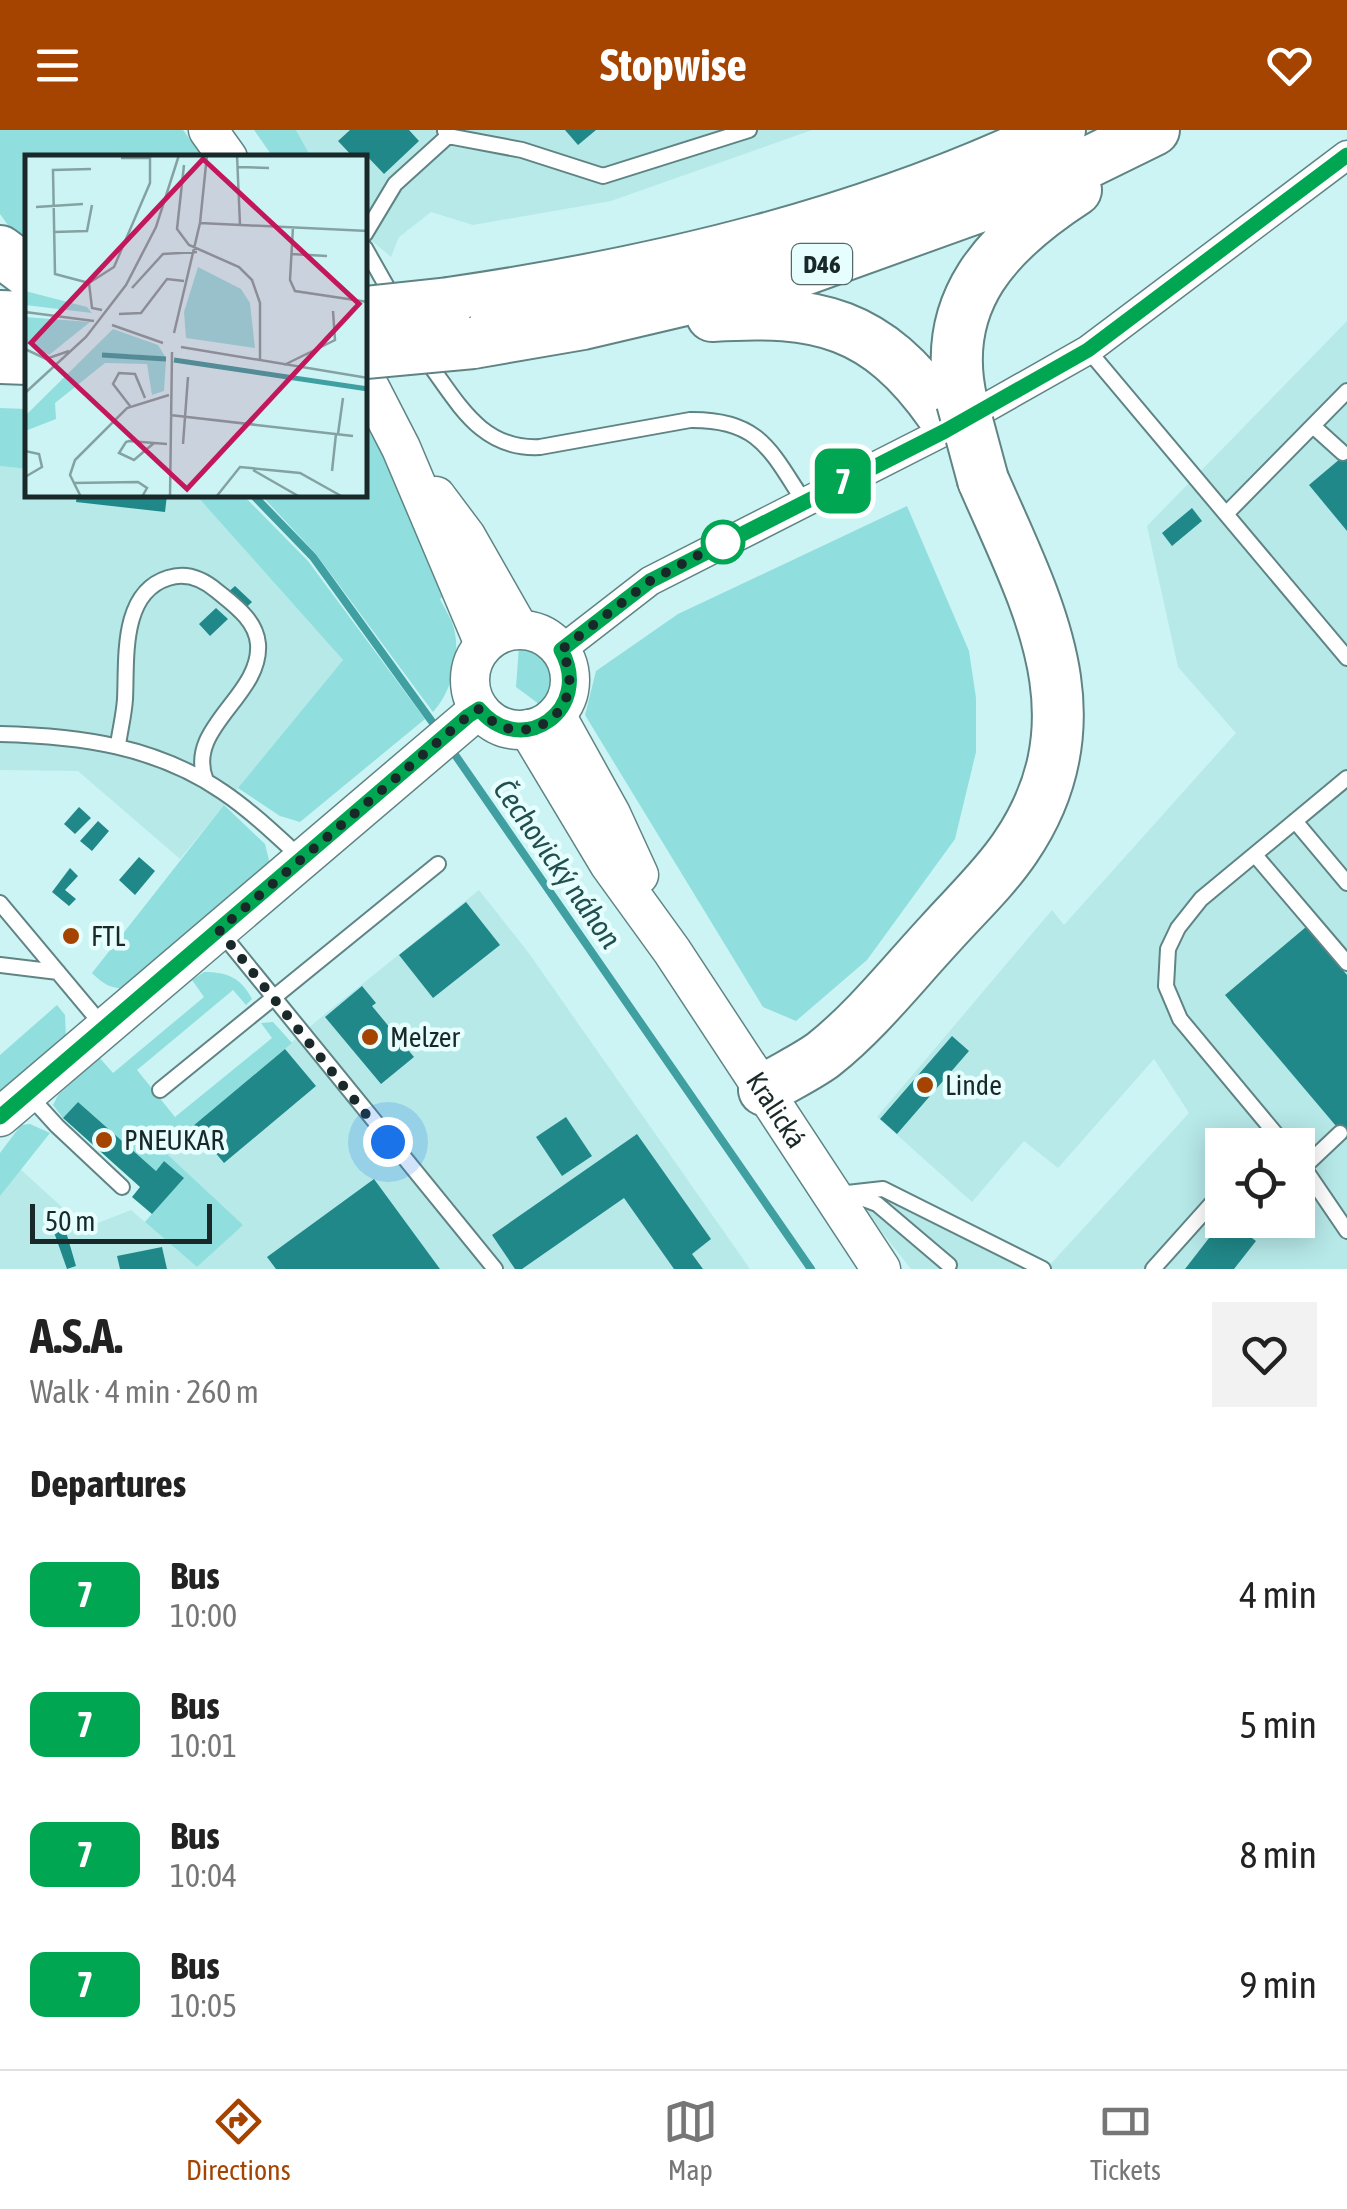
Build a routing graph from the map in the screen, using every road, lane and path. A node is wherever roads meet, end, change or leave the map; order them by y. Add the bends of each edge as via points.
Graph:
1 (208, 130) edge
2 (749, 130) edge
3 (1060, 130) edge
4 (1154, 130) edge
5 (1170, 130) edge
6 (446, 133) edge
7 (226, 155) edge
8 (1347, 155) edge
9 (368, 229) edge
10 (0, 251) edge
11 (368, 262) edge
12 (25, 270) edge
13 (376, 299) edge
14 (0, 316) edge
15 (25, 317) edge
16 (582, 324) junction
17 (451, 338) junction
18 (1088, 350) junction
19 (368, 352) edge
20 (0, 358) edge
21 (25, 359) edge
22 (368, 384) edge
23 (1347, 391) edge
24 (951, 407) junction
25 (1312, 426) junction
26 (401, 448) junction
27 (1344, 454) dead end
28 (803, 500) junction
29 (1226, 514) junction
30 (519, 629) junction
31 (484, 644) junction
32 (561, 650) junction
33 (1347, 658) edge
34 (473, 713) junction
35 (542, 722) junction
36 (0, 734) edge
37 (118, 745) junction
38 (1347, 778) edge
39 (206, 781) junction
40 (1295, 822) junction
41 (1255, 854) junction
42 (302, 858) junction
43 (438, 864) dead end
44 (1347, 883) edge
45 (0, 903) edge
46 (219, 930) junction
47 (1347, 963) edge
48 (0, 966) edge
49 (58, 972) junction
50 (274, 998) junction
51 (103, 1026) junction
52 (160, 1090) dead end
53 (764, 1090) junction
54 (13, 1105) edge
55 (1271, 1128) edge
56 (1340, 1134) dead end
57 (1315, 1153) edge
58 (1315, 1184) edge
59 (122, 1187) dead end
60 (841, 1197) junction
61 (1205, 1211) edge
62 (1347, 1231) edge
63 (948, 1265) dead end
64 (495, 1269) edge
65 (881, 1269) edge
66 (1044, 1269) edge
67 (1153, 1269) edge

1 - 7 main road
2 - 6 lane via 603,176
3 - 17 highway, D46 via 910,193 773,238 573,285
4 - 16 highway, D46 via 1048,182 788,276
5 - 24 highway via 1038,215 990,263 958,336
6 - 9 lane via 396,184
8 - 18 street
10 - 12 highway
11 - 13 lane
13 - 17 highway, D46, bridge
14 - 15 highway
16 - 17 highway, D46
16 - 24 highway via 749,314 813,318 848,329 890,355
17 - 19 highway, D46, bridge
17 - 28 lane via 479,429 498,441 540,448 712,420 744,428 767,444
18 - 28 street via 945,431
18 - 29 lane
20 - 21 highway
22 - 26 main road
23 - 25 lane
24 - 53 highway, bridge via 1055,662 1056,740 1042,797 1014,850 881,998 824,1054
25 - 27 lane
25 - 29 lane
26 - 30 main road via 466,536
26 - 31 main road
28 - 32 street via 650,581
29 - 33 lane
30 - 31 main road
30 - 32 main road
31 - 34 main road via 470,672
32 - 35 main road via 570,684 566,700
34 - 35 main road via 504,728
34 - 42 main road
35 - 53 main road, Kralická via 609,864
36 - 37 lane
37 - 39 lane
37 - 39 lane via 129,633 142,597 172,577 207,582 243,612 258,645 249,678 208,738 201,767
38 - 40 lane
39 - 42 lane
40 - 41 lane
40 - 44 lane
41 - 47 lane
41 - 55 lane via 1178,928 1168,949 1166,986 1189,1032
42 - 46 main road
43 - 50 lane
45 - 49 lane
46 - 50 lane
46 - 51 main road
48 - 49 lane
49 - 51 lane
50 - 52 lane
50 - 64 lane
51 - 54 main road
53 - 60 main road, Kralická
54 - 59 lane via 56,1126
56 - 57 lane
58 - 62 lane
60 - 63 lane via 877,1204
60 - 65 main road, Kralická
60 - 66 lane via 883,1189
61 - 67 lane

